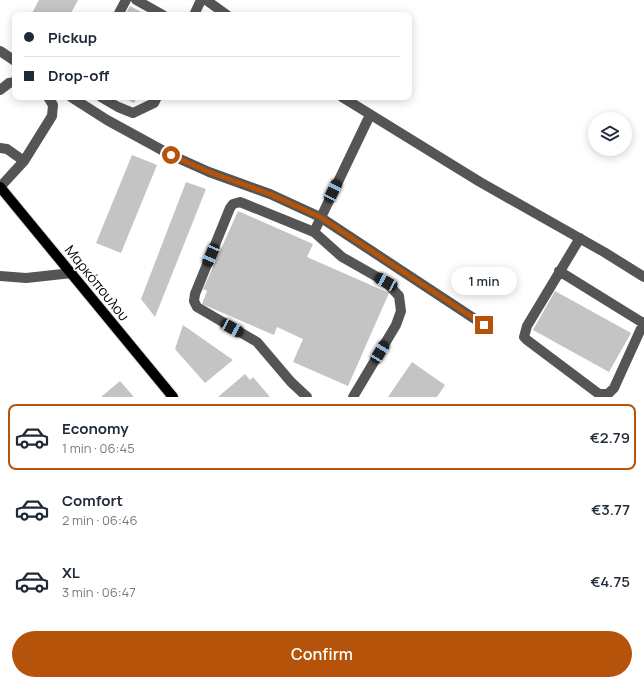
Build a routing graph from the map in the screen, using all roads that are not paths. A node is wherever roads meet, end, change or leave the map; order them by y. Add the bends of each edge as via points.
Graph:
1 (126, 0) edge
2 (136, 0) edge
3 (201, 0) edge
4 (206, 0) edge
5 (120, 12) edge
6 (158, 12) edge
7 (195, 12) edge
8 (223, 12) edge
9 (0, 51) edge
10 (12, 59) edge
11 (12, 82) edge
12 (0, 90) edge
13 (50, 100) edge
14 (76, 100) edge
15 (106, 100) edge
16 (156, 100) edge
17 (347, 100) edge
18 (370, 115) junction
19 (0, 148) edge
20 (24, 161) junction
21 (0, 187) edge
22 (320, 217) junction
23 (314, 232) junction
24 (580, 238) junction
25 (559, 271) junction
26 (72, 273) junction
27 (5, 276) edge
28 (644, 276) edge
29 (0, 284) edge
30 (644, 323) edge
31 (484, 325) dead end
32 (173, 397) edge
33 (307, 397) edge
34 (353, 397) edge

1 - 5 street
2 - 6 street
3 - 7 street
4 - 8 street
9 - 10 street
11 - 12 street
13 - 20 street via 53,105 52,116
14 - 22 street via 171,155 270,194
15 - 16 street via 133,113
17 - 18 street
18 - 22 street
18 - 24 street via 480,182
19 - 20 street via 7,149
20 - 21 street
21 - 26 main road, Μαρκόπουλου
22 - 23 street
22 - 31 street
23 - 33 street via 240,202 233,204 194,301 197,307 257,342
23 - 34 street via 342,257 386,282 399,296 401,311 396,325
24 - 25 street
24 - 28 street
25 - 30 street
25 - 30 street via 527,326 524,337 599,394 608,394 614,388
26 - 27 street via 26,278
26 - 32 main road, Μαρκόπουλου
27 - 29 street

